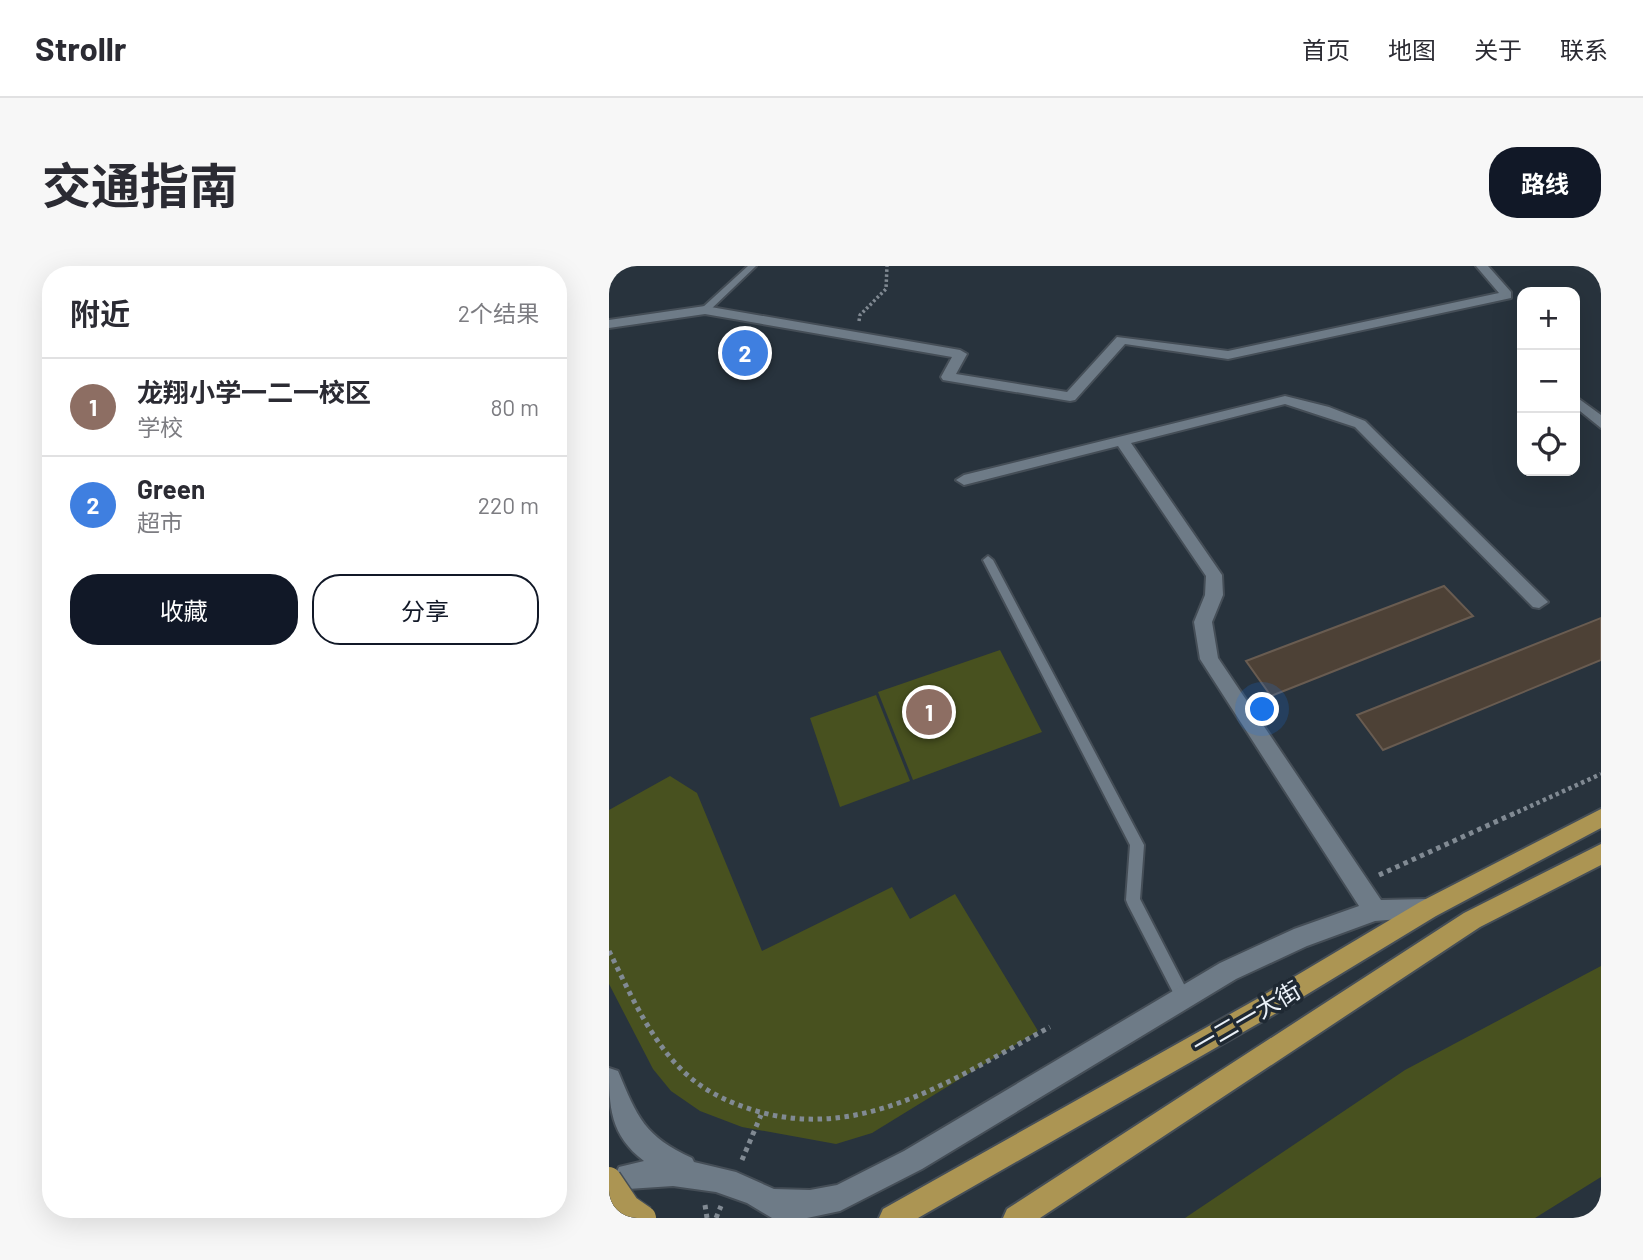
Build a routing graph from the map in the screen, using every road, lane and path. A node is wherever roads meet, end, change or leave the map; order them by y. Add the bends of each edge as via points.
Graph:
1 (752, 266) edge
2 (887, 266) edge
3 (1482, 266) edge
4 (705, 310) junction
5 (609, 324) edge
6 (857, 333) junction
7 (1580, 404) edge
8 (1601, 423) edge
9 (1122, 441) junction
10 (964, 480) dead end
11 (988, 560) dead end
12 (1539, 601) dead end
13 (1601, 774) edge
14 (1601, 818) edge
15 (1601, 855) edge
16 (1360, 884) junction
17 (1427, 909) junction
18 (1375, 911) junction
19 (609, 951) edge
20 (1183, 998) junction
21 (1050, 1027) dead end
22 (609, 1080) edge
23 (761, 1115) junction
24 (749, 1146) dead end
25 (700, 1173) junction
26 (618, 1177) edge
27 (784, 1210) edge
28 (644, 1218) edge
29 (893, 1218) edge
30 (1016, 1218) edge

1 - 4 lane
2 - 6 path via 886,289 860,315
3 - 6 street via 1507,295 1228,355 1122,340 1070,397 948,377 960,354
4 - 5 street
4 - 6 street
7 - 8 street
9 - 10 street
9 - 12 street via 1285,400 1324,410 1360,424
9 - 16 street via 1214,575 1214,595 1203,622 1209,659
11 - 20 lane via 1137,845 1133,900
13 - 16 path
14 - 17 main road, 一二一大街
15 - 30 main road, 一二一大街 via 1472,920
16 - 18 street
17 - 18 street
17 - 29 main road, 一二一大街
18 - 20 street via 1302,937
19 - 23 path via 654,1037 685,1073 716,1098
20 - 27 street via 913,1160 840,1198
21 - 23 path via 910,1099 852,1119
22 - 25 street via 634,1138 656,1156
23 - 24 path
25 - 26 street via 658,1171
25 - 27 street via 731,1182
26 - 28 main road, bridge via 628,1206

